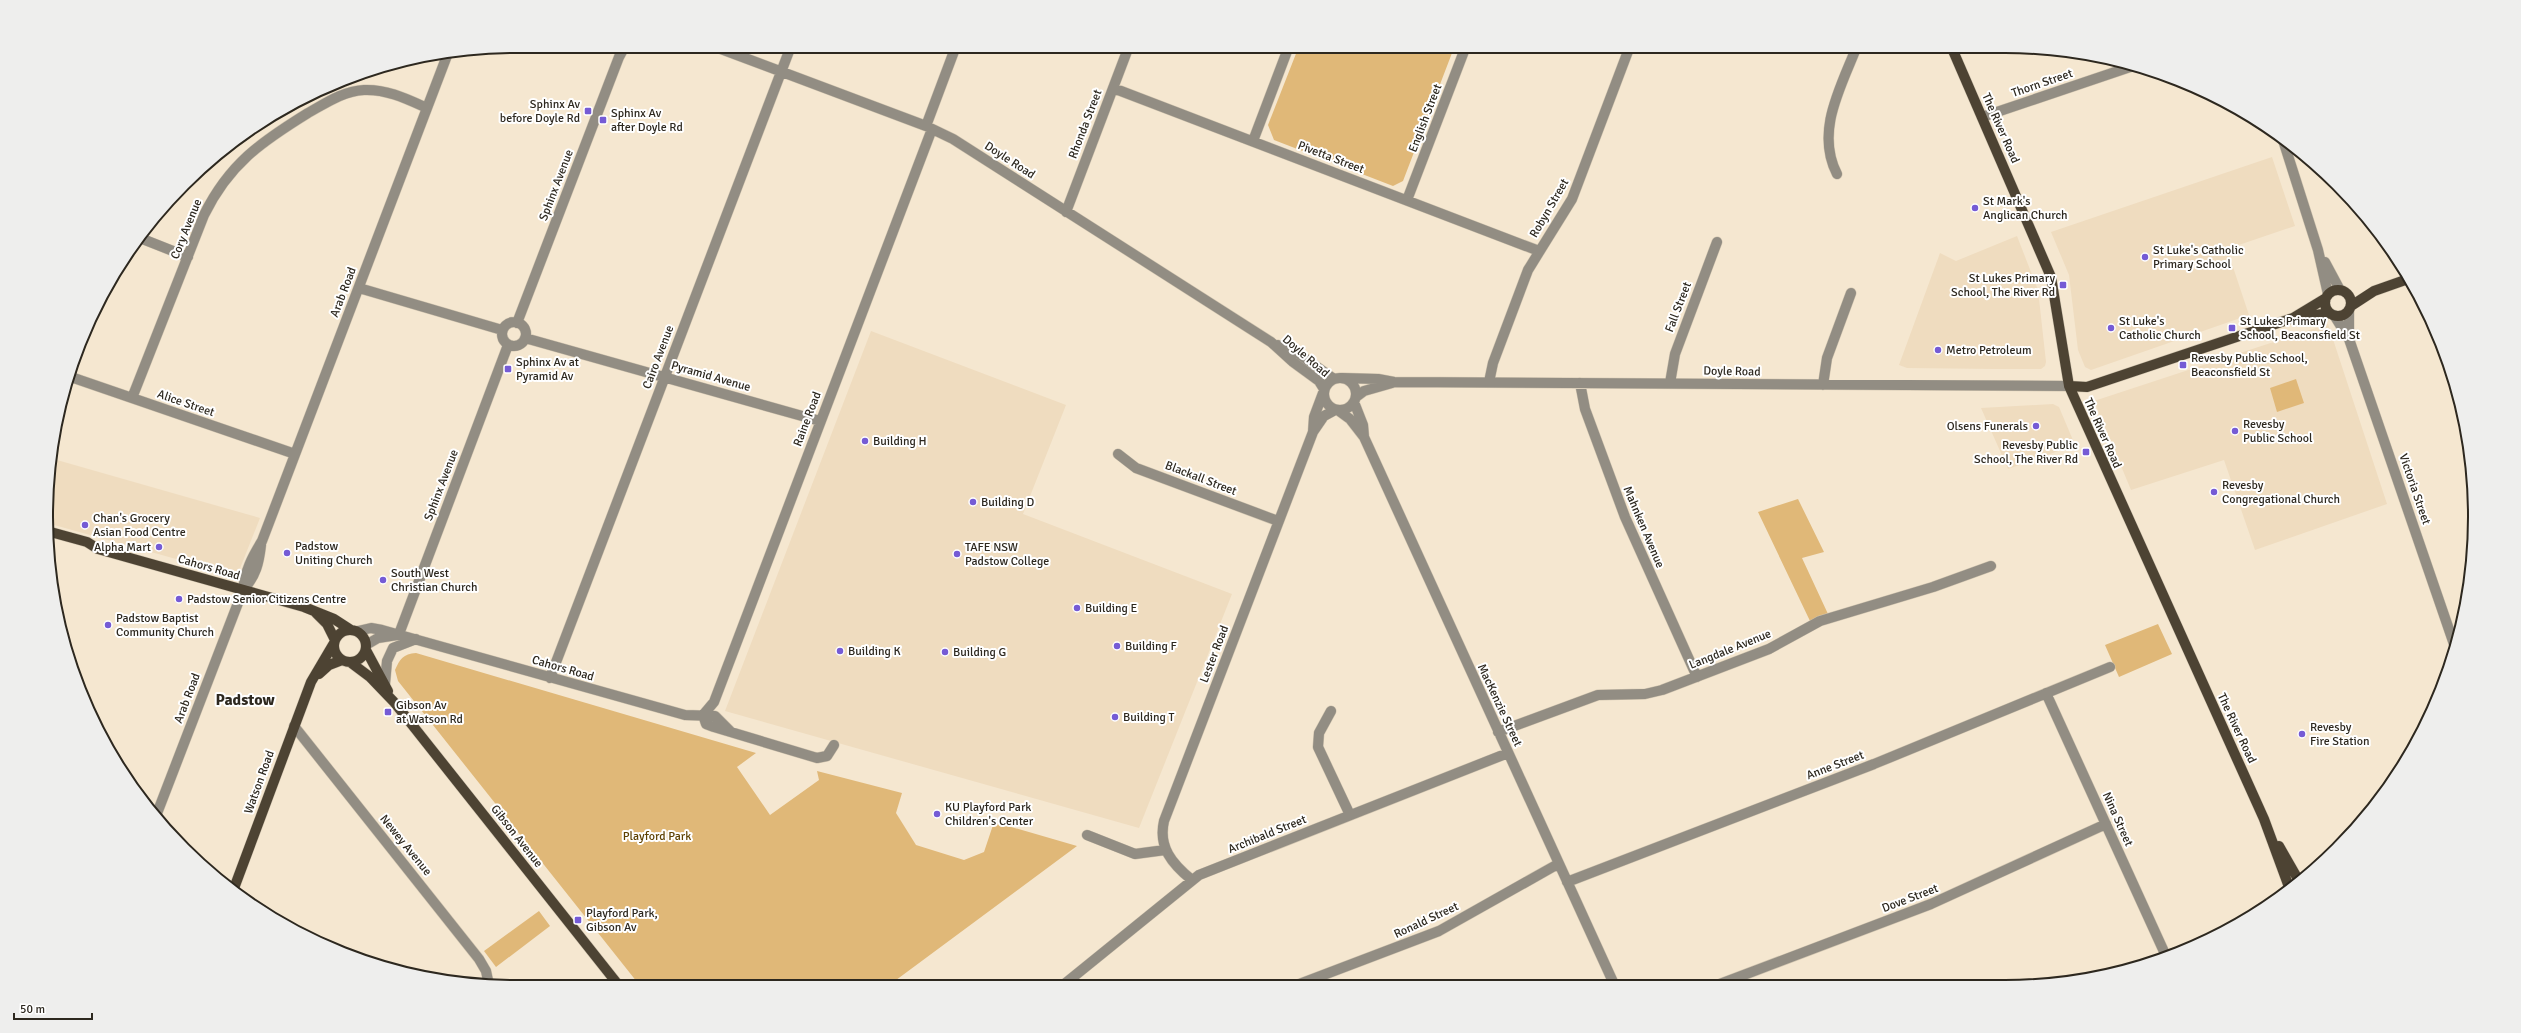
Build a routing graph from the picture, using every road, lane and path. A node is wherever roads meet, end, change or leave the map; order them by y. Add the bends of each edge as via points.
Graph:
1 (620, 53) edge
2 (621, 53) edge
3 (732, 53) edge
4 (789, 53) edge
5 (954, 53) edge
6 (1126, 53) edge
7 (1287, 53) edge
8 (1463, 53) edge
9 (1627, 53) edge
10 (1854, 53) edge
11 (1954, 53) edge
12 (619, 56) junction
13 (446, 59) edge
14 (2124, 69) edge
15 (782, 72) junction
16 (1113, 88) junction
17 (427, 108) junction
18 (1982, 117) junction
19 (929, 127) junction
20 (1253, 141) junction
21 (2286, 148) edge
22 (1837, 174) dead end
23 (1408, 200) junction
24 (1066, 212) junction
25 (145, 240) edge
26 (1717, 242) dead end
27 (2318, 250) junction
28 (1539, 251) junction
29 (188, 257) junction
30 (2404, 281) edge
31 (359, 288) junction
32 (2374, 291) junction
33 (2343, 292) junction
34 (1851, 293) dead end
35 (2327, 296) junction
36 (2350, 308) junction
37 (2332, 314) junction
38 (2293, 318) junction
39 (517, 323) junction
40 (502, 330) junction
41 (525, 338) junction
42 (2350, 339) junction
43 (1271, 342) junction
44 (508, 345) junction
45 (665, 376) junction
46 (75, 378) edge
47 (1338, 378) junction
48 (1394, 382) junction
49 (1488, 382) junction
50 (1580, 383) junction
51 (1670, 383) junction
52 (1823, 385) junction
53 (2068, 386) junction
54 (1324, 391) junction
55 (132, 398) junction
56 (1355, 400) junction
57 (1337, 410) junction
58 (820, 421) junction
59 (1313, 432) junction
60 (1364, 438) junction
61 (295, 454) junction
62 (1118, 454) dead end
63 (1278, 521) junction
64 (54, 533) edge
65 (54, 540) edge
66 (98, 549) junction
67 (1991, 566) dead end
68 (243, 590) junction
69 (312, 610) junction
70 (354, 630) junction
71 (399, 634) junction
72 (2452, 637) edge
73 (416, 639) junction
74 (335, 642) junction
75 (366, 648) junction
76 (346, 661) junction
77 (2110, 667) dead end
78 (1697, 677) junction
79 (550, 678) junction
80 (311, 682) junction
81 (385, 684) junction
82 (2046, 693) junction
83 (394, 702) junction
84 (1331, 711) dead end
85 (703, 715) junction
86 (294, 726) junction
87 (1498, 732) junction
88 (834, 745) dead end
89 (1508, 753) junction
90 (158, 810) edge
91 (1350, 815) junction
92 (2264, 819) junction
93 (2106, 824) junction
94 (1087, 835) dead end
95 (1165, 850) junction
96 (1558, 864) junction
97 (2296, 876) edge
98 (1192, 880) junction
99 (1567, 882) junction
100 (2288, 883) edge
101 (235, 885) edge
102 (2164, 951) edge
103 (488, 979) edge
104 (614, 980) edge
105 (1069, 980) edge
106 (1310, 980) edge
107 (1611, 980) edge
108 (1731, 980) edge

1 - 12 street, Sphinx Avenue
2 - 12 street, Sphinx Avenue
3 - 15 street, Doyle Road
4 - 15 street, Cairo Avenue
5 - 19 street, Raine Road
6 - 16 street, Rhonda Street
7 - 20 street
8 - 23 street, English Street
9 - 28 street, Robyn Street via 1572,199
10 - 22 street via 1828,126 1829,154
11 - 18 main road, The River Road
12 - 39 street, Sphinx Avenue
13 - 17 street, Arab Road
14 - 18 street, Thorn Street
15 - 19 street, Doyle Road
15 - 45 street, Cairo Avenue
16 - 20 street, Pivetta Street
16 - 24 street, Rhonda Street
17 - 29 street, Cory Avenue via 387,92 362,90 330,100 279,131 249,153 223,182 204,215
17 - 31 street, Arab Road
18 - 53 main road, The River Road via 2051,277
19 - 24 street, Doyle Road via 953,139
19 - 58 street, Raine Road
20 - 23 street, Pivetta Street
21 - 27 street
23 - 28 street, Pivetta Street
24 - 43 street, Doyle Road
25 - 29 street
26 - 51 street, Fall Street via 1675,354
27 - 33 street
27 - 35 street
28 - 49 street, Robyn Street via 1528,270 1492,363
29 - 55 street, Cory Avenue
30 - 32 main road
31 - 40 street
31 - 61 street, Arab Road
32 - 33 main road
32 - 36 main road
33 - 35 main road
33 - 36 main road
34 - 52 street via 1826,358
35 - 37 main road via 2325,306
35 - 38 main road
36 - 37 main road via 2342,315
36 - 42 street, Victoria Street
37 - 38 main road
37 - 42 street, Victoria Street
38 - 53 main road via 2087,387
39 - 40 street via 507,324
39 - 41 street via 525,331
40 - 44 street via 502,339
41 - 44 street via 520,345
41 - 45 street, Pyramid Avenue
42 - 72 street, Victoria Street
43 - 47 street, Doyle Road via 1299,354
43 - 54 street, Doyle Road via 1319,381
44 - 71 street, Sphinx Avenue
45 - 58 street, Pyramid Avenue
45 - 79 street, Cairo Avenue
46 - 55 street, Alice Street
47 - 48 street, Doyle Road
47 - 54 street via 1328,383
47 - 56 street via 1353,384
48 - 49 street, Doyle Road
48 - 56 street, Doyle Road via 1364,391
49 - 50 street, Doyle Road
50 - 51 street, Doyle Road
50 - 78 street, Mahnken Avenue via 1585,409 1622,511
51 - 52 street, Doyle Road
52 - 53 street, Doyle Road
53 - 92 main road, The River Road
54 - 57 street via 1326,403
54 - 59 street, Lester Road via 1314,417
55 - 61 street, Alice Street
56 - 57 street via 1348,408
56 - 60 street, MacKenzie Street via 1363,425
57 - 59 street, Lester Road via 1324,416
57 - 60 street, MacKenzie Street via 1350,419
58 - 85 street, Raine Road via 714,702
59 - 63 street, Lester Road
60 - 87 street, MacKenzie Street
61 - 68 street, Arab Road via 262,540 250,560
62 - 63 street, Blackall Street via 1136,468
63 - 95 street, Lester Road via 1166,814 1162,833
64 - 66 main road, Cahors Road via 87,542
65 - 66 main road, Cahors Road
66 - 68 main road, Cahors Road
67 - 78 street, Langdale Avenue via 1933,587 1820,621 1769,649
68 - 69 main road, Cahors Road
68 - 90 street, Arab Road
69 - 70 main road, Cahors Road
69 - 74 main road, Cahors Road via 327,624
70 - 71 street, Cahors Road via 377,628
70 - 74 main road via 342,632
70 - 75 main road via 363,636
71 - 73 street, Cahors Road
71 - 75 street, Cahors Road via 378,638
73 - 79 street, Cahors Road
73 - 81 street via 393,648 387,661
74 - 76 main road via 335,651
74 - 80 main road, Watson Road
75 - 76 main road via 360,658
75 - 81 main road, Gibson Avenue
76 - 80 main road, Watson Road via 329,665
76 - 83 main road, Gibson Avenue via 370,677
77 - 82 street, Anne Street
78 - 87 street, Langdale Avenue via 1654,693 1598,695
79 - 85 street, Cahors Road via 685,716
80 - 86 main road, Watson Road
81 - 83 main road, Gibson Avenue
82 - 93 street, Nina Street
82 - 99 street, Anne Street via 1863,768
83 - 104 main road, Gibson Avenue
84 - 91 street via 1319,733 1318,747
85 - 88 street via 706,724 817,758 827,756
86 - 101 main road, Watson Road
86 - 103 street, Newey Avenue via 479,959
87 - 89 street, MacKenzie Street
89 - 91 street, Archibald Street
89 - 96 street, MacKenzie Street
91 - 98 street, Archibald Street
92 - 97 main road, The River Road
92 - 100 main road, The River Road
93 - 102 street, Nina Street
93 - 108 street, Dove Street via 1931,904
94 - 95 street via 1135,854
95 - 98 street, Lester Road via 1176,866
96 - 99 street, MacKenzie Street
96 - 106 street, Ronald Street via 1439,931
98 - 105 street, Archibald Street
99 - 107 street, MacKenzie Street

